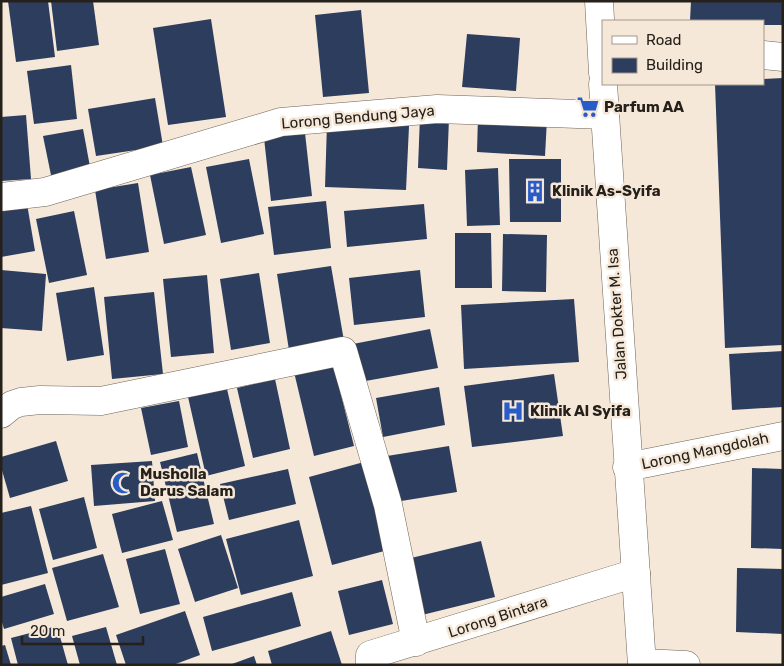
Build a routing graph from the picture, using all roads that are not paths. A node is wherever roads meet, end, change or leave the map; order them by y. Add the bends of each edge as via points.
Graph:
1 (599, 1) edge
2 (602, 42) edge
3 (764, 55) edge
4 (783, 57) edge
5 (603, 85) edge
6 (605, 115) junction
7 (1, 198) edge
8 (1, 414) edge
9 (783, 436) edge
10 (627, 467) junction
11 (636, 573) junction
12 (416, 642) junction
13 (642, 664) edge
14 (370, 665) edge
15 (686, 665) edge

1 - 2 street
3 - 4 street
5 - 6 street, Jalan Dokter M. Isa
6 - 7 street, Lorong Bendung Jaya via 437,109 282,122 45,192
6 - 10 street, Jalan Dokter M. Isa
8 - 12 street via 21,402 100,401 343,351 388,505
9 - 10 street, Lorong Mangdolah
10 - 11 street, Jalan Dokter M. Isa
11 - 12 street, Lorong Bintara
11 - 13 street, Jalan Dokter M. Isa
12 - 14 street, Lorong Bintara via 370,655
13 - 15 street

